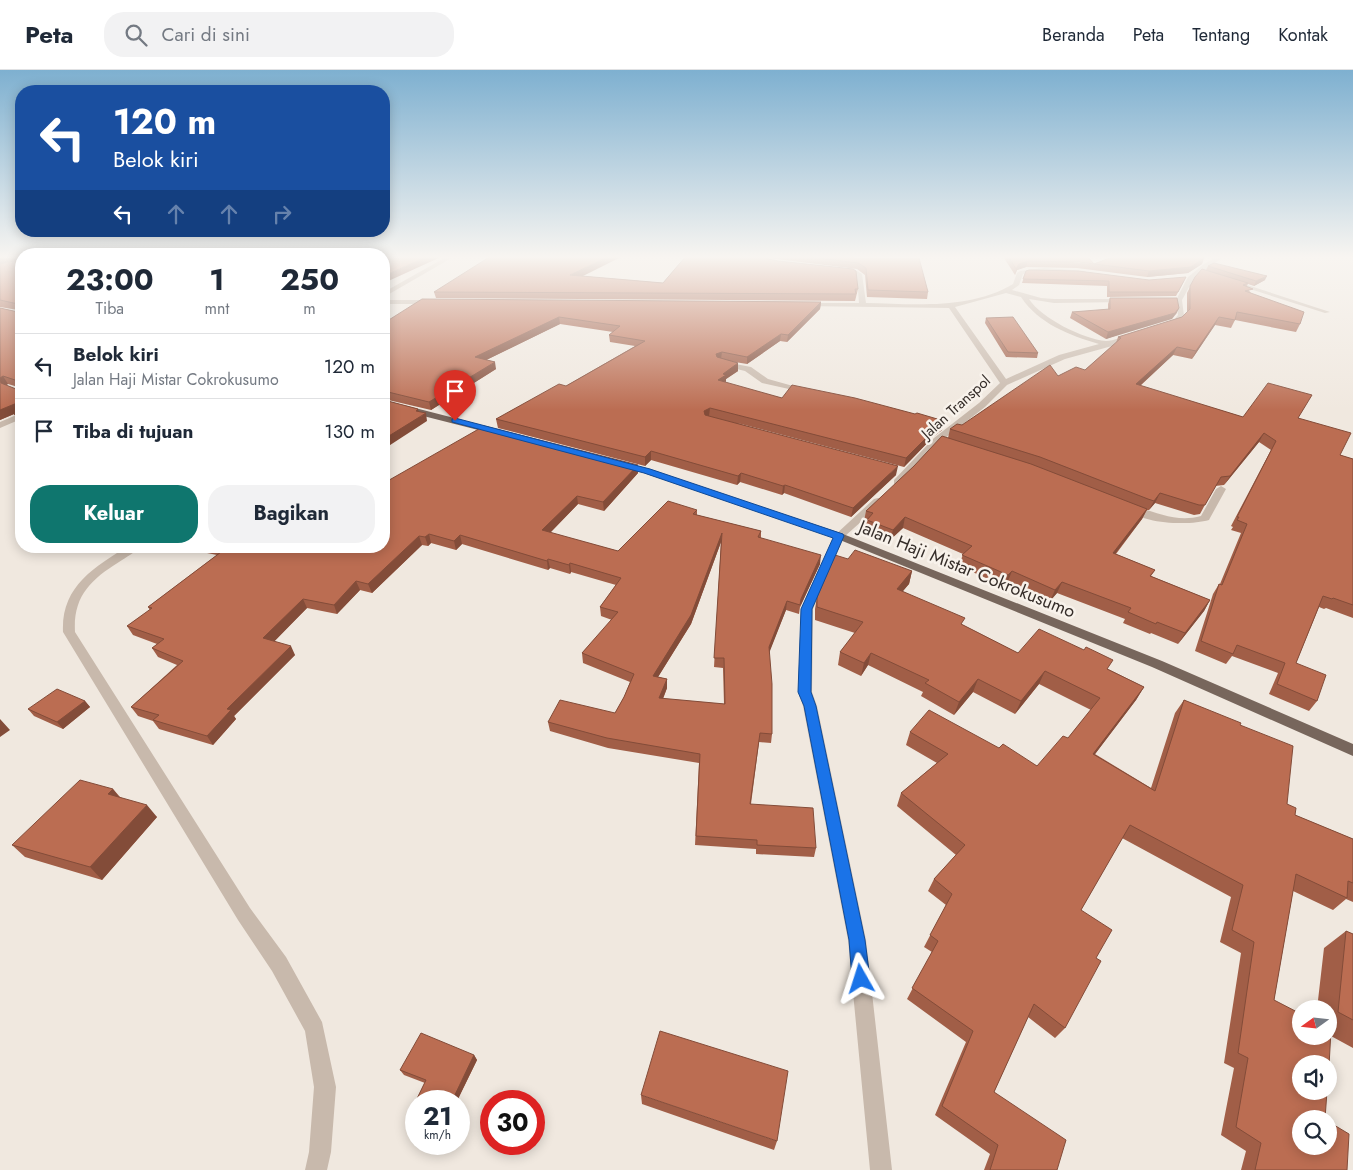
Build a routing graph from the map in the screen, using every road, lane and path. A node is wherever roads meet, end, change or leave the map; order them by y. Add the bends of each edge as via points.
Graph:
1 (952, 307) edge
2 (1032, 307) edge
3 (1180, 307) edge
4 (1313, 307) edge
5 (1328, 312) dead end
6 (1160, 326) edge
7 (1136, 334) edge
8 (1110, 344) junction
9 (721, 363) edge
10 (1004, 382) junction
11 (817, 393) edge
12 (390, 405) edge
13 (15, 419) edge
14 (0, 425) edge
15 (513, 436) edge
16 (609, 461) edge
17 (1221, 489) edge
18 (1119, 504) edge
19 (839, 536) junction
20 (125, 553) edge
21 (1353, 750) edge
22 (316, 1170) edge
23 (881, 1170) edge

1 - 10 street
2 - 8 street via 1058,326
3 - 6 street via 1182,316 1176,322
4 - 5 street
7 - 8 street, Jalan Transpol
8 - 10 street, Jalan Transpol via 1062,357
9 - 11 street via 748,369 777,385
10 - 19 street, Jalan Transpol via 982,405 948,427 942,441 903,472 890,489
12 - 15 main road
13 - 14 street
16 - 19 main road, Jalan Haji Mistar Cokrokusumo
17 - 18 street via 1206,518 1191,522 1147,515
19 - 21 main road, Jalan Haji Mistar Cokrokusumo via 1157,664
19 - 23 street via 807,609 805,692 857,940
20 - 22 street via 84,582 71,602 67,620 70,632 244,914 280,964 315,1029 325,1086

